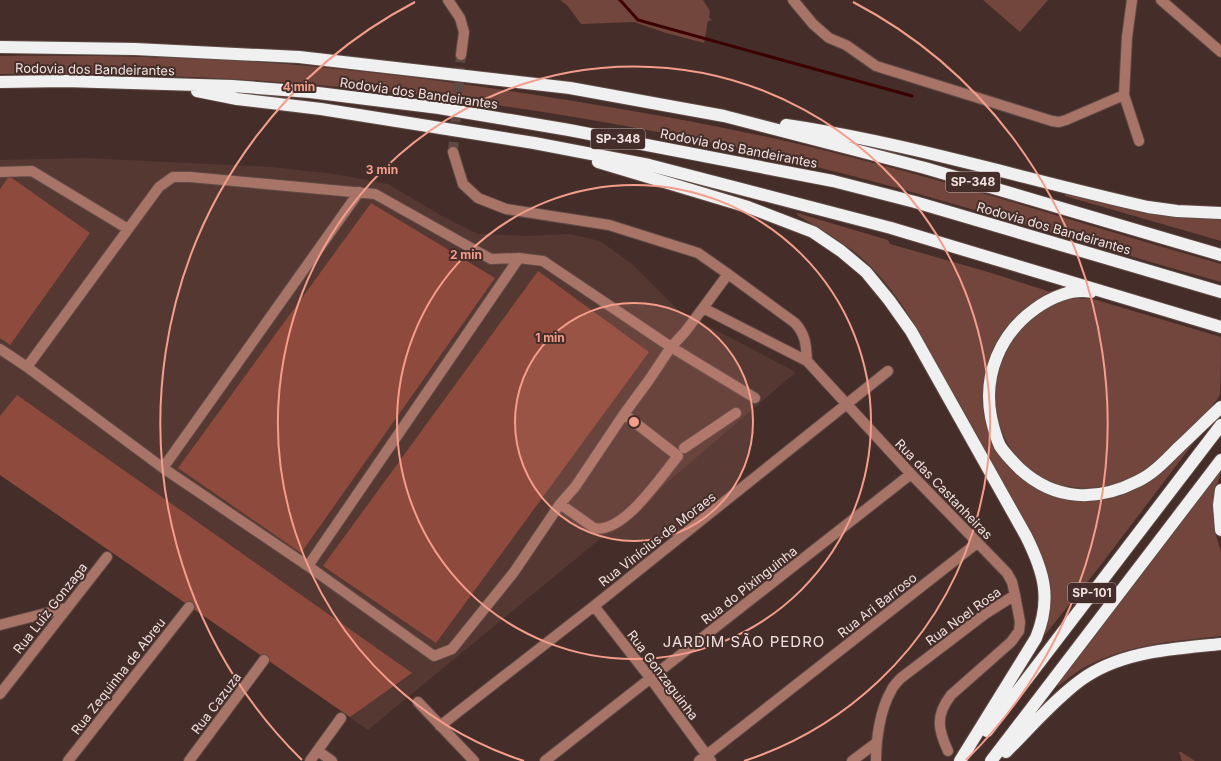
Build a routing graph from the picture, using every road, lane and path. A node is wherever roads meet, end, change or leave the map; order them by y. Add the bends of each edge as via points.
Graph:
1 (448, 0) edge
2 (794, 0) edge
3 (1132, 0) edge
4 (1161, 0) edge
5 (0, 47) edge
6 (1221, 52) edge
7 (461, 55) tunnel mouth
8 (0, 82) edge
9 (163, 84) junction
10 (1124, 95) junction
11 (724, 116) junction
12 (1139, 141) dead end
13 (534, 143) junction
14 (453, 152) tunnel mouth
15 (0, 172) edge
16 (359, 192) junction
17 (1221, 213) edge
18 (128, 229) junction
19 (1221, 255) edge
20 (519, 258) junction
21 (728, 274) junction
22 (1221, 292) edge
23 (1132, 300) junction
24 (703, 308) junction
25 (1221, 327) edge
26 (671, 347) junction
27 (0, 349) edge
28 (807, 361) junction
29 (27, 367) junction
30 (888, 372) dead end
31 (755, 398) dead end
32 (847, 405) junction
33 (1221, 407) edge
34 (736, 413) dead end
35 (624, 414) junction
36 (1221, 425) edge
37 (684, 448) dead end
38 (1221, 460) edge
39 (163, 468) junction
40 (911, 474) junction
41 (1221, 490) edge
42 (560, 504) junction
43 (1221, 530) edge
44 (977, 543) junction
45 (107, 557) dead end
46 (308, 566) junction
47 (1015, 595) junction
48 (594, 606) junction
49 (189, 607) dead end
50 (66, 608) junction
51 (0, 625) edge
52 (1221, 644) edge
53 (264, 660) dead end
54 (651, 679) junction
55 (0, 694) edge
56 (418, 702) dead end
57 (340, 718) dead end
58 (440, 726) junction
59 (876, 743) junction
60 (318, 751) junction
61 (948, 751) dead end
62 (705, 759) edge
63 (68, 761) edge
64 (189, 761) edge
65 (310, 761) edge
66 (332, 761) edge
67 (474, 761) edge
68 (545, 761) edge
69 (852, 761) edge
70 (876, 761) edge
71 (960, 761) edge
72 (964, 761) edge
73 (991, 761) edge
74 (997, 761) edge

1 - 7 street via 460,18 464,32
2 - 10 street via 813,24 830,38 846,45 876,66 1052,121 1066,120
3 - 10 street
4 - 6 street
5 - 11 highway, Rodovia dos Bandeirantes / SP-348 via 135,49 299,57 570,88
8 - 9 highway, Rodovia dos Bandeirantes / SP-348
9 - 13 highway via 238,99 321,109
9 - 22 highway, Rodovia dos Bandeirantes / SP-348 via 310,92 439,108 569,130 833,181 923,204
10 - 12 street
11 - 17 highway via 832,132 1148,207
11 - 19 highway, Rodovia dos Bandeirantes / SP-348 via 925,168
13 - 23 highway via 649,166 891,228
13 - 71 highway via 748,207 813,232 866,272 889,300 910,331 1026,536 1038,559 1043,579 1045,602 1036,638
14 - 21 street via 463,184 478,198 506,209 609,225 698,253
15 - 18 street via 32,171
16 - 18 street via 190,176 173,177 159,187
16 - 20 street via 375,194 491,259
16 - 39 street
18 - 29 street
20 - 26 street via 543,261
20 - 46 street
21 - 24 street
21 - 28 street via 795,323 802,331 806,343
23 - 25 highway
23 - 33 highway via 1085,291 1074,292 1042,304 1024,317 1009,334 997,356 990,377 988,403 992,425 1000,446 1028,476 1046,487 1082,496 1098,495 1118,490 1153,472
24 - 26 street
24 - 28 street
26 - 31 street
26 - 35 street
27 - 29 street
28 - 32 street, Rua das Castanheiras
29 - 39 street
30 - 32 street, Rua Vinícius de Moraes
32 - 40 street, Rua das Castanheiras
32 - 48 street, Rua Vinícius de Moraes
34 - 37 street
35 - 42 street via 575,487
35 - 42 street via 678,456 635,509 608,528 594,528
36 - 72 highway, SP-101
38 - 73 highway, SP-101
39 - 46 street
40 - 44 street, Rua das Castanheiras
40 - 54 street, Rua do Pixinguinha
41 - 43 highway
42 - 46 street via 514,572 452,649 434,656
44 - 47 street, Rua das Castanheiras via 1007,574
44 - 62 street, Rua Ari Barroso
45 - 50 street, Rua Luiz Gonzaga
47 - 59 street, Rua Noel Rosa via 985,614 901,678 891,690 885,704
47 - 61 street, Rua Noel Rosa via 1019,631 1011,642 951,695 940,713 941,736
48 - 54 street, Rua Gonzaguinha
48 - 58 street, Rua Vinícius de Moraes
49 - 63 street, Rua Zequinha de Abreu
50 - 51 street
50 - 55 street, Rua Luiz Gonzaga
52 - 74 highway via 1162,650 1104,667 1081,680 1061,697
53 - 64 street, Rua Cazuza
54 - 62 street, Rua Gonzaguinha
54 - 68 street, Rua do Pixinguinha
56 - 58 street
57 - 60 street
58 - 67 street
59 - 69 street
59 - 70 street, Rua Noel Rosa
60 - 65 street
60 - 66 street

